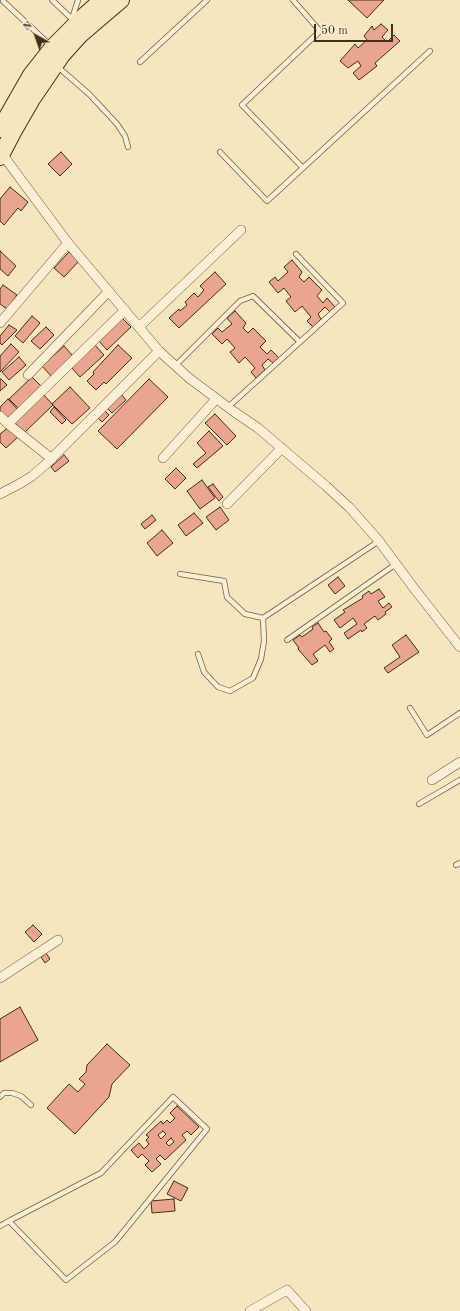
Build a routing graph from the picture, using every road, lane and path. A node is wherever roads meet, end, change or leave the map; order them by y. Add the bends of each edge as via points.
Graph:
1 (52, 0) edge
2 (78, 0) edge
3 (102, 0) edge
4 (121, 0) edge
5 (207, 0) edge
6 (293, 0) edge
7 (3, 1) dead end
8 (69, 32) junction
9 (53, 47) junction
10 (430, 51) dead end
11 (140, 62) dead end
12 (55, 65) junction
13 (0, 129) edge
14 (128, 147) dead end
15 (220, 152) dead end
16 (1, 156) edge
17 (302, 167) junction
18 (241, 230) dead end
19 (68, 243) junction
20 (296, 254) dead end
21 (109, 290) junction
22 (124, 310) junction
23 (0, 323) edge
24 (139, 327) junction
25 (300, 342) junction
26 (159, 351) junction
27 (175, 366) junction
28 (28, 376) dead end
29 (216, 399) junction
30 (227, 408) junction
31 (0, 416) edge
32 (8, 424) junction
33 (282, 448) junction
34 (52, 458) junction
35 (163, 458) dead end
36 (0, 494) edge
37 (227, 504) dead end
38 (380, 541) junction
39 (396, 564) junction
40 (180, 574) dead end
41 (263, 618) junction
42 (287, 640) dead end
43 (460, 647) edge
44 (198, 654) dead end
45 (410, 708) dead end
46 (460, 713) edge
47 (460, 762) edge
48 (432, 780) dead end
49 (460, 780) edge
50 (420, 804) dead end
51 (58, 940) dead end
52 (0, 978) edge
53 (0, 1097) edge
54 (31, 1105) dead end
55 (9, 1221) junction
56 (0, 1226) edge
57 (250, 1311) edge
58 (306, 1311) edge

1 - 8 lane
2 - 8 lane
3 - 8 highway
4 - 8 highway via 95,21
5 - 11 lane
6 - 17 lane via 320,31 242,105
7 - 9 lane
8 - 9 highway
8 - 12 highway via 62,55
9 - 13 highway via 31,75
10 - 17 lane
12 - 14 lane via 89,94 117,124 125,136
12 - 16 highway via 32,99
15 - 17 lane via 267,201
16 - 19 street
18 - 24 street
19 - 21 street
19 - 23 street
20 - 25 lane via 343,303
21 - 22 street
21 - 28 street
22 - 24 street
22 - 32 street
24 - 26 street
25 - 27 lane via 253,296 240,301
25 - 30 lane
26 - 27 street
26 - 34 street
27 - 29 street
29 - 30 street
29 - 35 street
30 - 33 street via 258,428
31 - 32 street
32 - 34 street
33 - 37 street
33 - 38 street via 350,508
34 - 36 street via 32,476
38 - 39 street
38 - 41 lane
39 - 42 lane
39 - 43 street
40 - 41 lane via 224,582 228,597 245,614
41 - 44 lane via 264,642 261,659 253,678 230,691 218,687 204,672
45 - 46 lane via 427,735
47 - 48 street
49 - 50 lane
51 - 52 street
53 - 54 lane via 4,1093 12,1093 21,1096
55 - 55 lane via 101,1173 173,1097 208,1129 115,1242 66,1280
55 - 56 lane
57 - 58 street via 287,1290

